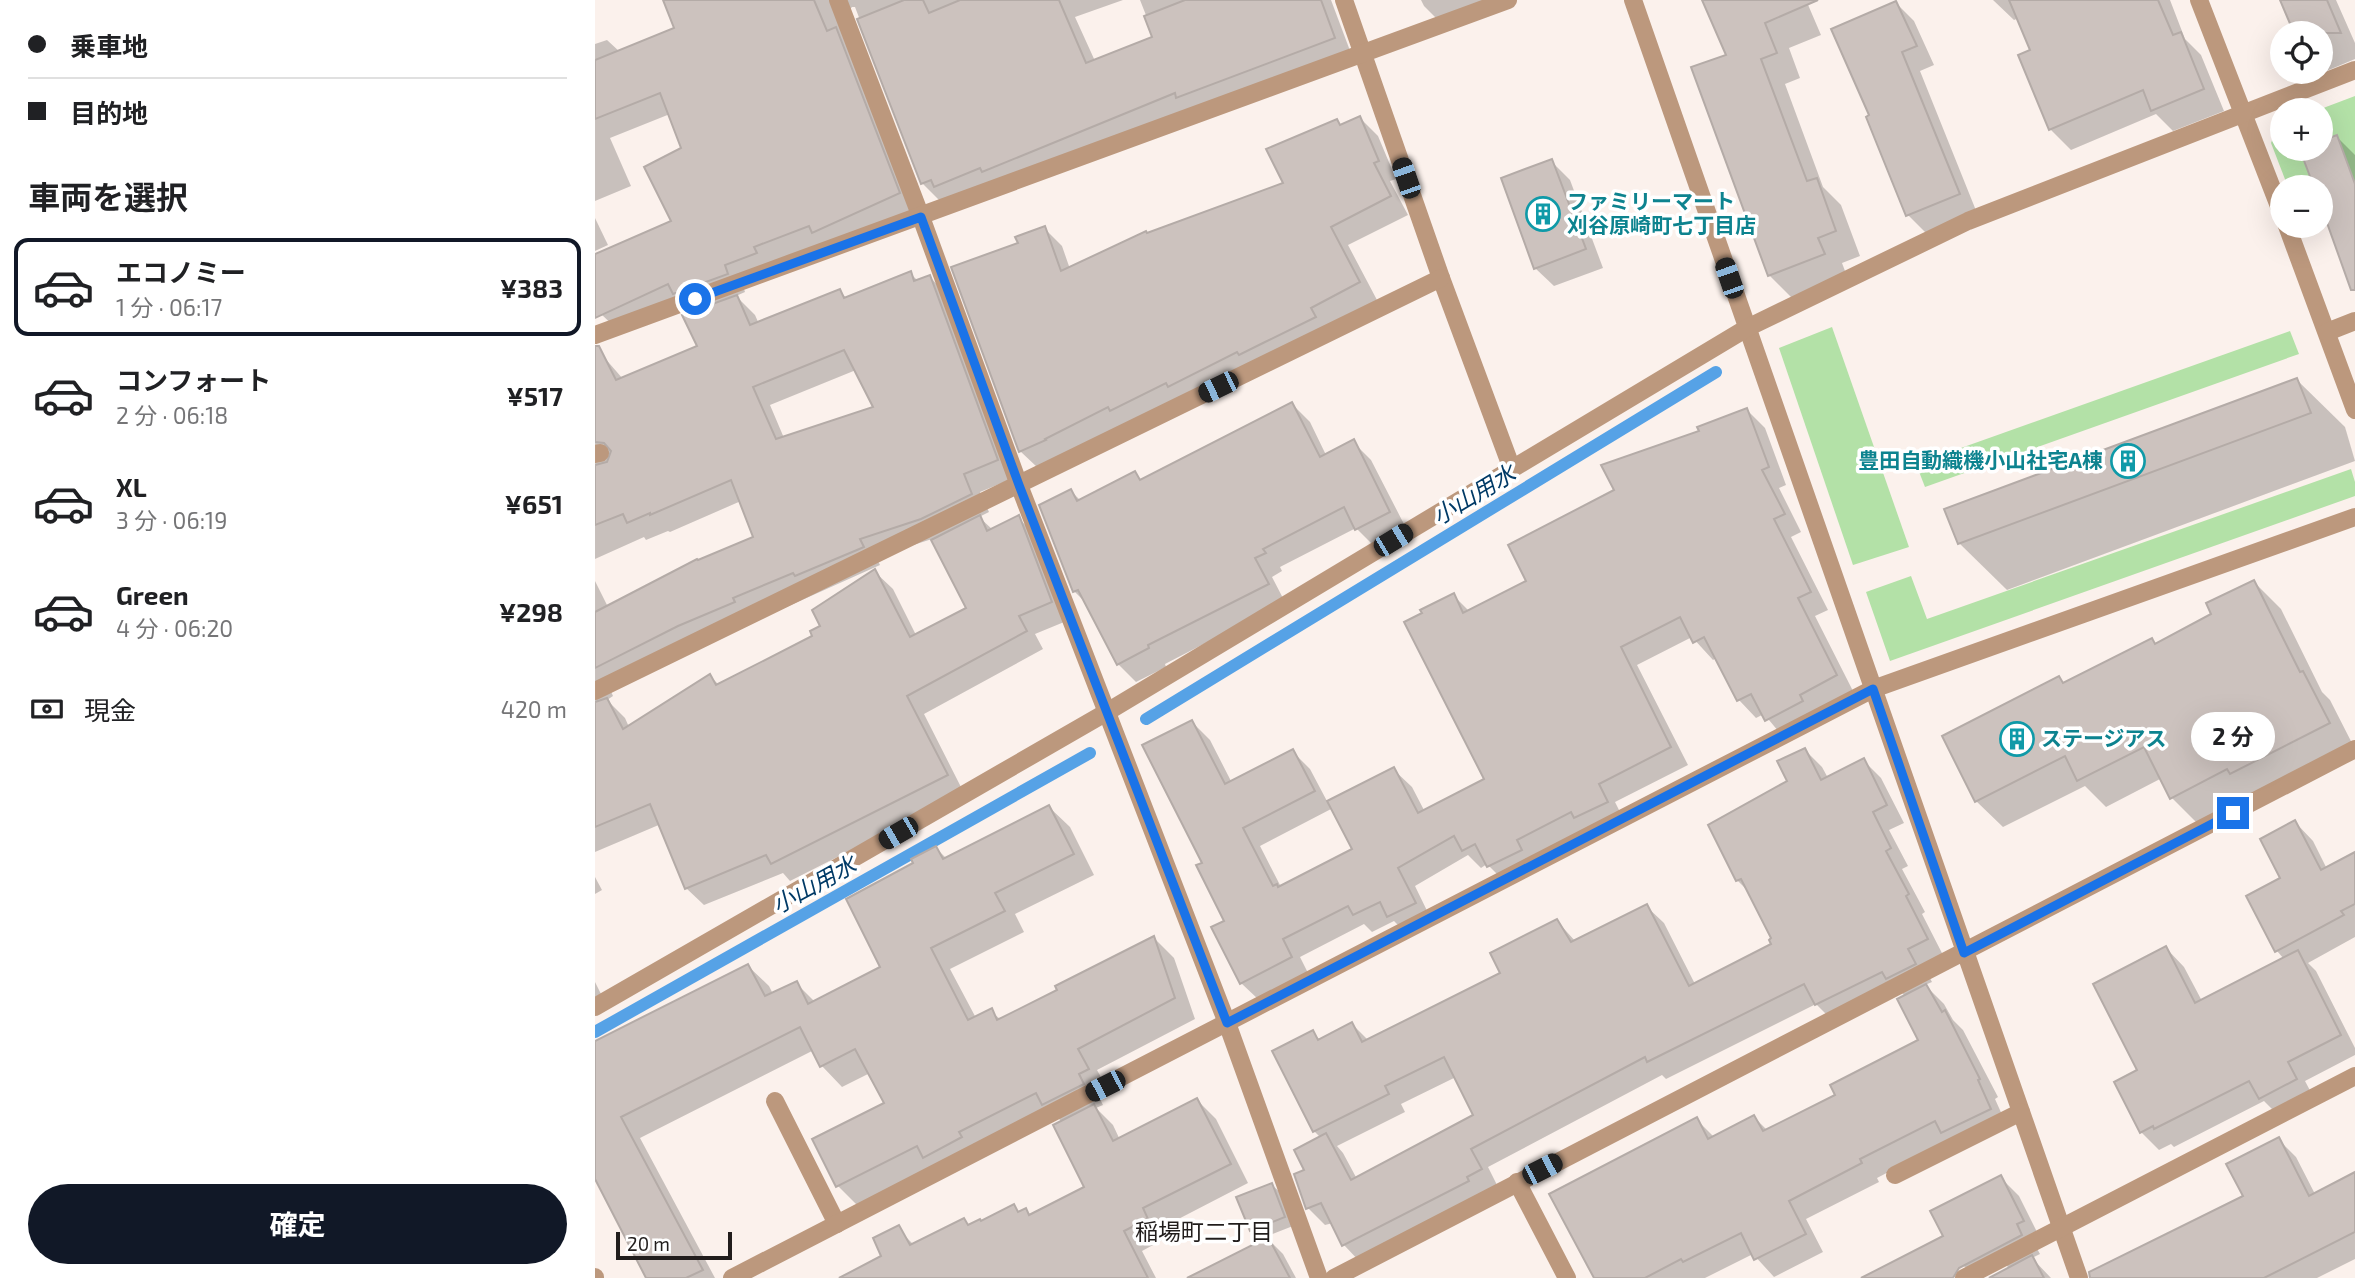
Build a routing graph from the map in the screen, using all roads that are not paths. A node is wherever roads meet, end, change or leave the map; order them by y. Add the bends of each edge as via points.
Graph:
1 (838, 0) edge
2 (1344, 0) edge
3 (1508, 0) edge
4 (1633, 0) edge
5 (2199, 0) edge
6 (1363, 53) junction
7 (2355, 71) edge
8 (2245, 115) junction
9 (2270, 182) edge
10 (921, 217) junction
11 (2292, 238) edge
12 (1441, 278) junction
13 (2355, 321) edge
14 (1747, 328) junction
15 (2327, 332) junction
16 (595, 335) edge
17 (2355, 411) edge
18 (1512, 468) junction
19 (1019, 485) junction
20 (2355, 517) edge
21 (1873, 689) junction
22 (595, 691) edge
23 (1107, 712) junction
24 (2355, 750) edge
25 (1964, 953) junction
26 (595, 1007) edge
27 (1227, 1023) junction
28 (2355, 1076) edge
29 (775, 1101) dead end
30 (2021, 1112) junction
31 (1895, 1175) dead end
32 (1517, 1182) junction
33 (837, 1224) junction
34 (2061, 1228) junction
35 (732, 1278) edge
36 (1319, 1278) edge
37 (1334, 1278) edge
38 (1567, 1278) edge
39 (1964, 1278) edge
40 (2079, 1278) edge

1 - 10 street
2 - 6 street
3 - 6 street
4 - 14 street
5 - 8 street
6 - 10 street
6 - 12 street
7 - 8 street
8 - 9 street
8 - 14 street via 1968,221
10 - 16 street
10 - 19 street
11 - 15 street
12 - 18 street
12 - 19 street
13 - 15 street
14 - 18 street
14 - 21 street
15 - 17 street
18 - 23 street
19 - 22 street
19 - 23 street
20 - 21 street
21 - 25 street
21 - 27 street
23 - 26 street
23 - 27 street
24 - 25 street
25 - 30 street
25 - 32 street
27 - 33 street
27 - 36 street
28 - 34 street
29 - 33 street
30 - 31 street
30 - 34 street
32 - 37 street
32 - 38 street
33 - 35 street
34 - 39 street
34 - 40 street

